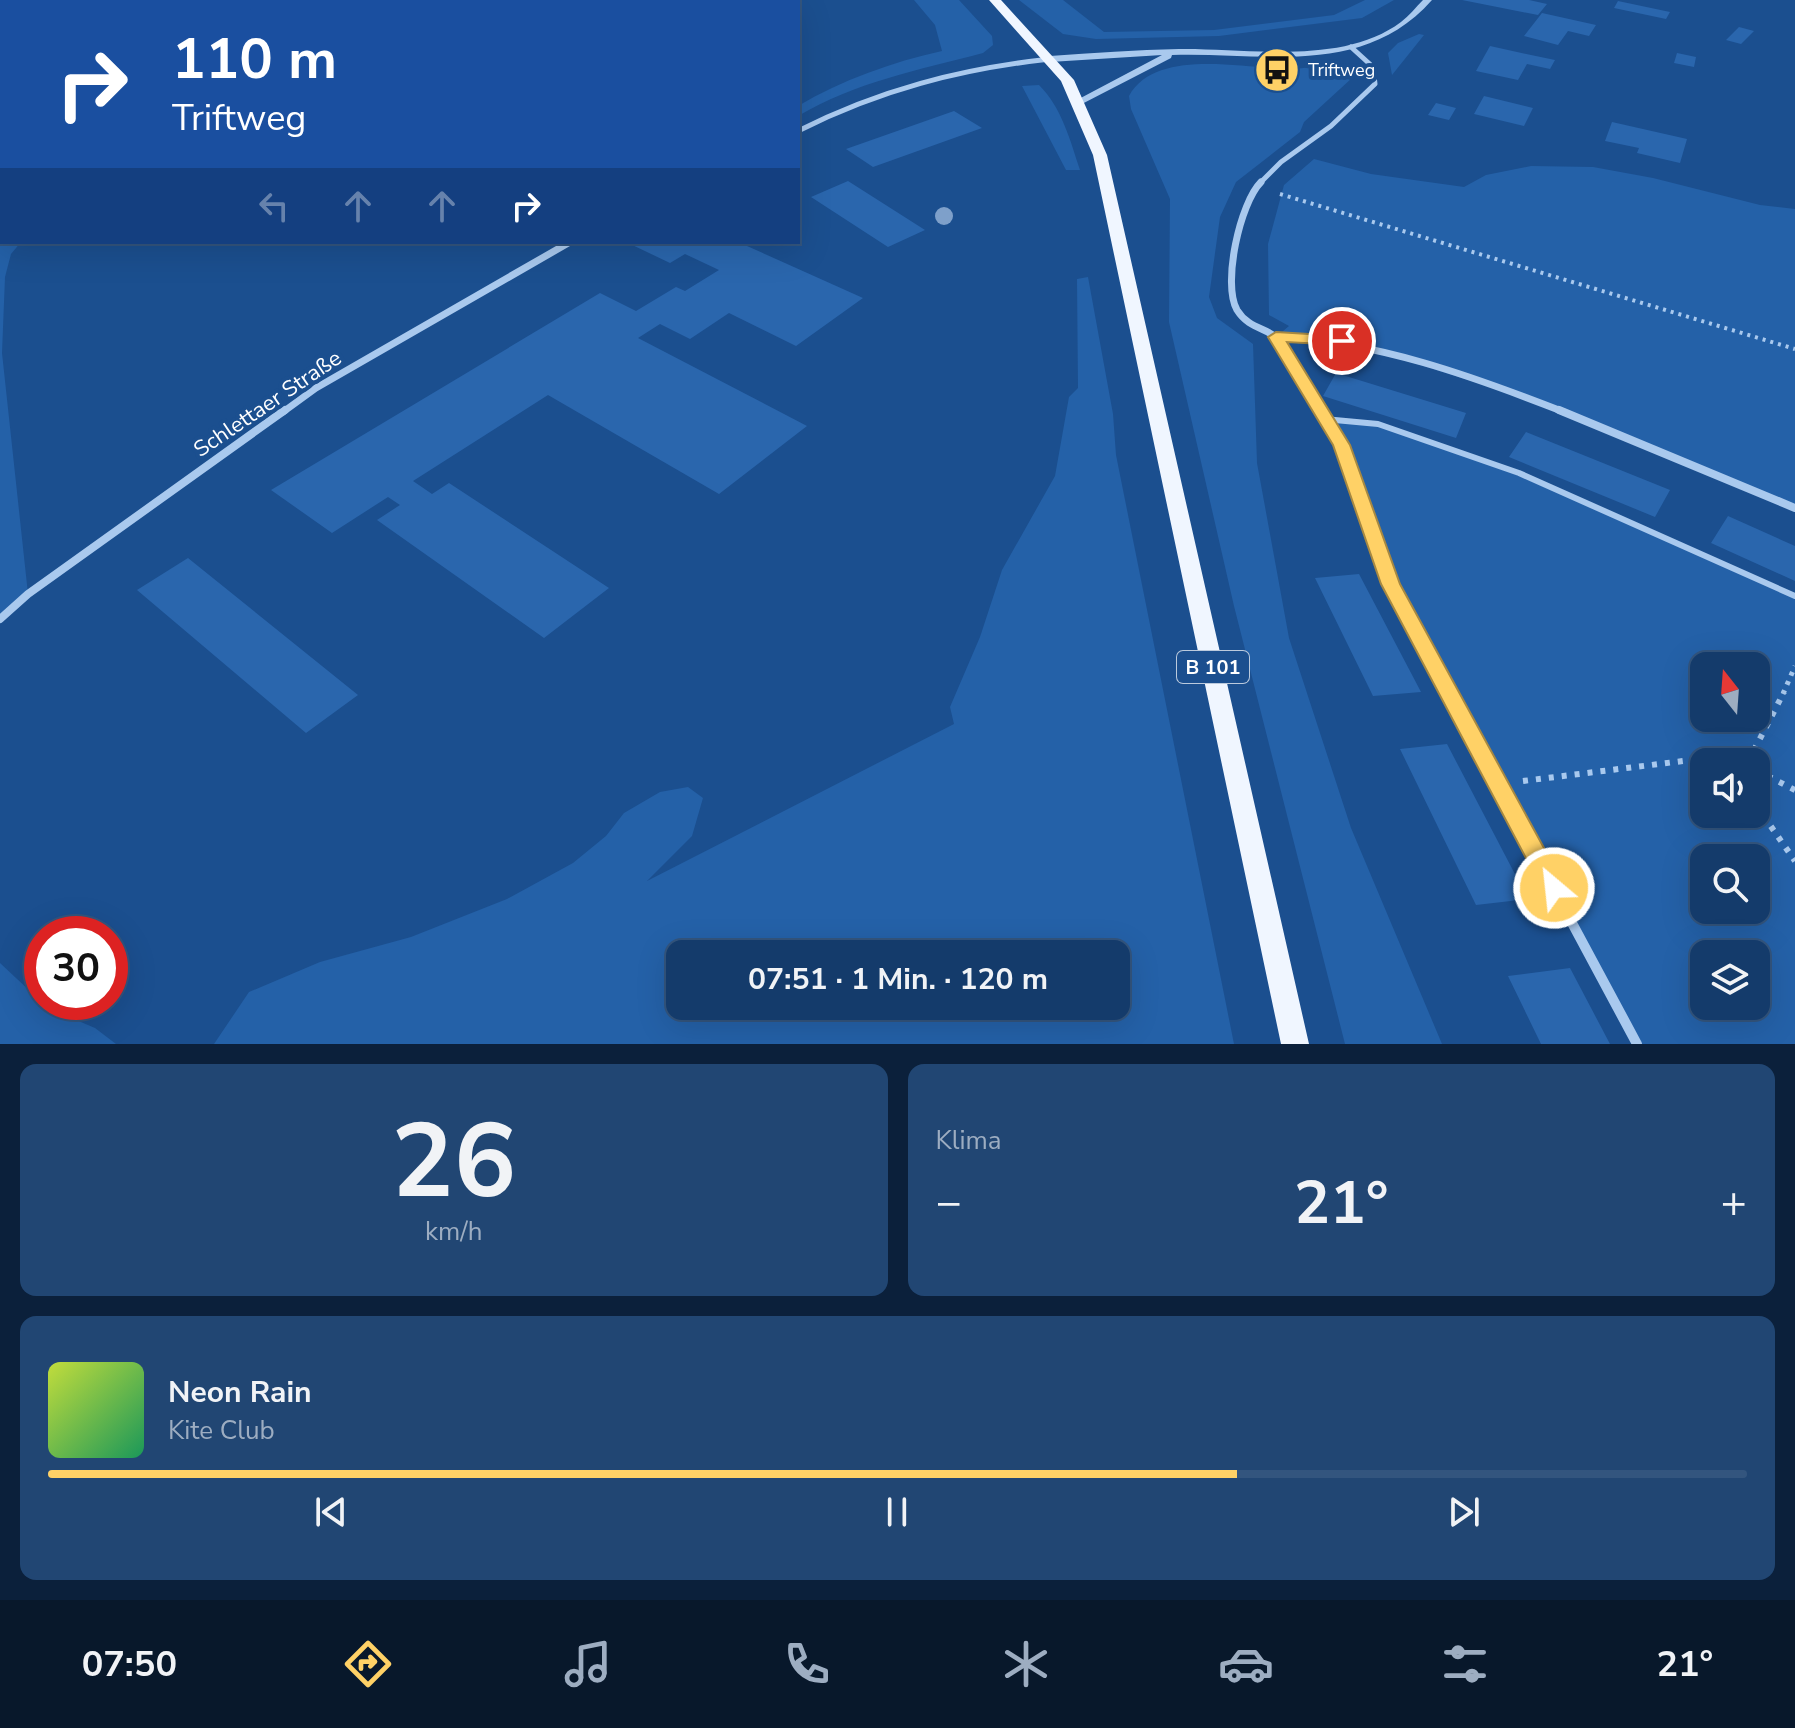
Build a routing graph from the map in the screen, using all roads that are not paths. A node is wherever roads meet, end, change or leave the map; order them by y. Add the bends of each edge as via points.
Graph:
1 (995, 0) edge
2 (1428, 0) edge
3 (1351, 47) junction
4 (1180, 52) junction
5 (1050, 59) junction
6 (1078, 103) junction
7 (800, 130) edge
8 (567, 244) edge
9 (1276, 337) junction
10 (1324, 419) junction
11 (1795, 508) edge
12 (1795, 596) edge
13 (0, 619) edge
14 (1295, 1044) edge
15 (1637, 1044) edge

1 - 5 main road, B 101
2 - 3 street via 1394,33
3 - 4 street
3 - 9 street via 1372,64 1375,84 1331,126 1281,162 1256,187 1240,218 1231,290 1237,310 1255,329
4 - 5 street
4 - 6 street via 1139,67 1111,89
5 - 6 main road, B 101
5 - 7 street via 923,78 863,99
6 - 14 main road, B 101 via 1109,193
8 - 13 street, Schlettaer Straße via 316,388
9 - 10 street
9 - 11 street via 1342,341 1419,362 1543,403
10 - 12 lane via 1378,424 1471,455
10 - 15 street via 1341,445 1390,584

